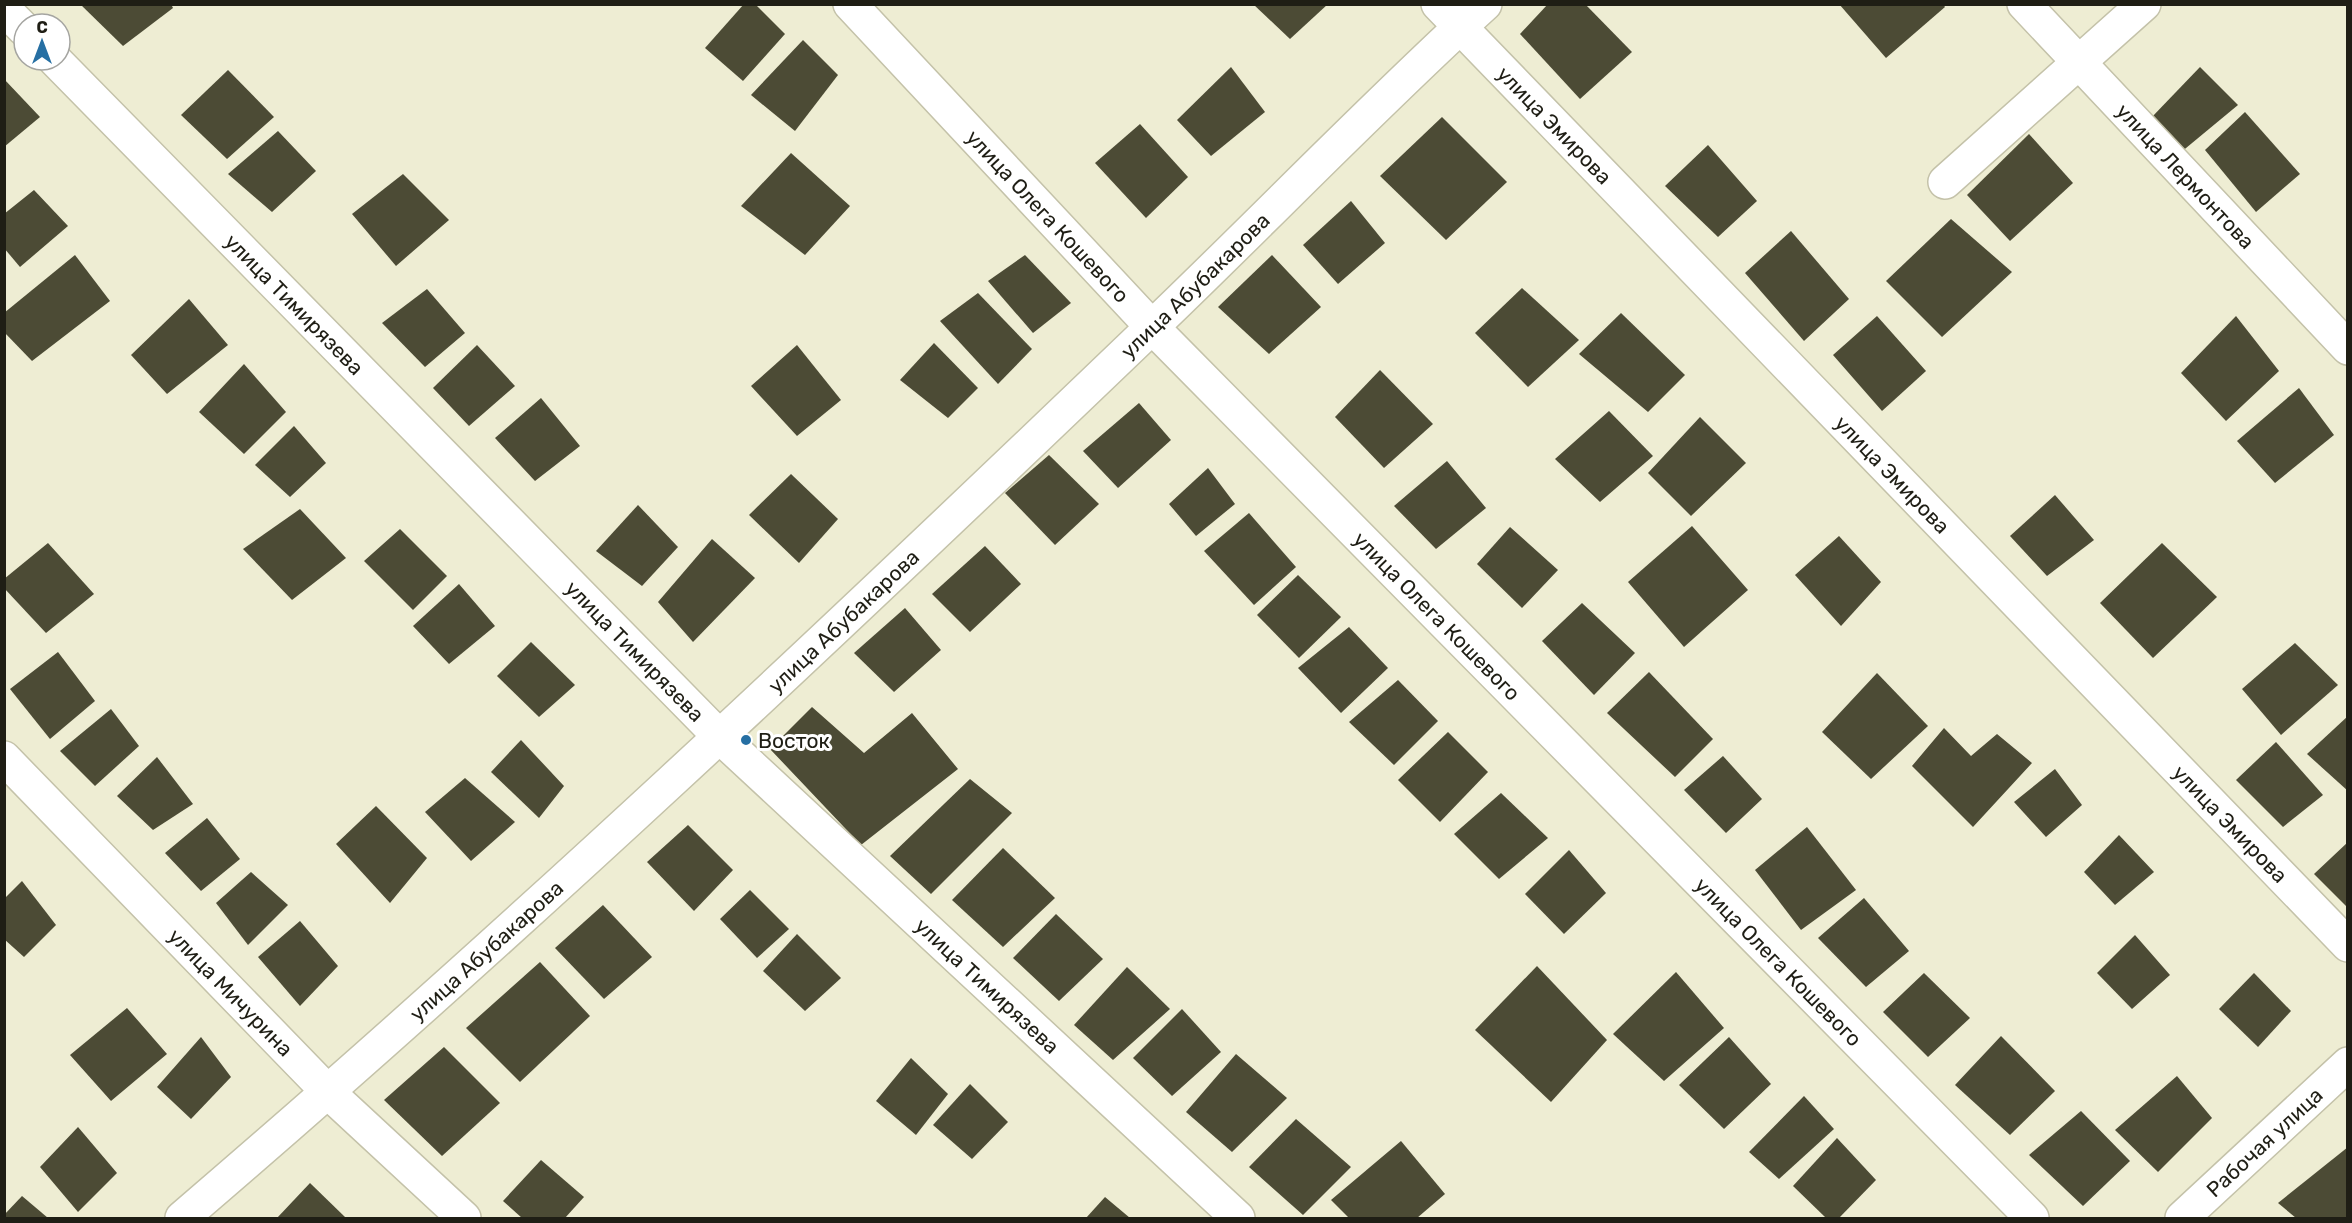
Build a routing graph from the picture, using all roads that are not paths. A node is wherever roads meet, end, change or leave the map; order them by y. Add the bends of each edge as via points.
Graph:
1 (850, 4) edge
2 (1485, 4) edge
3 (2024, 4) edge
4 (2144, 4) edge
5 (1449, 16) edge
6 (2081, 62) junction
7 (67, 72) edge
8 (1945, 182) dead end
9 (1152, 327) junction
10 (2348, 348) edge
11 (720, 738) junction
12 (4, 758) edge
13 (2348, 945) edge
14 (2348, 1064) edge
15 (329, 1093) junction
16 (182, 1218) edge
17 (464, 1218) edge
18 (1238, 1218) edge
19 (2032, 1218) edge
20 (2182, 1218) edge

1 - 9 street, улица Олега Кошевого
2 - 5 street, улица Абубакарова
3 - 6 street, улица Лермонтова
4 - 6 street
5 - 9 street, улица Абубакарова
5 - 13 street, улица Эмирова
6 - 8 street
6 - 10 street, улица Лермонтова
7 - 11 street, улица Тимирязева
9 - 11 street, улица Абубакарова
9 - 19 street, улица Олега Кошевого
11 - 15 street, улица Абубакарова
11 - 18 street, улица Тимирязева
12 - 15 street, улица Мичурина
14 - 20 street, Рабочая улица
15 - 16 street, улица Абубакарова
15 - 17 street, улица Мичурина

